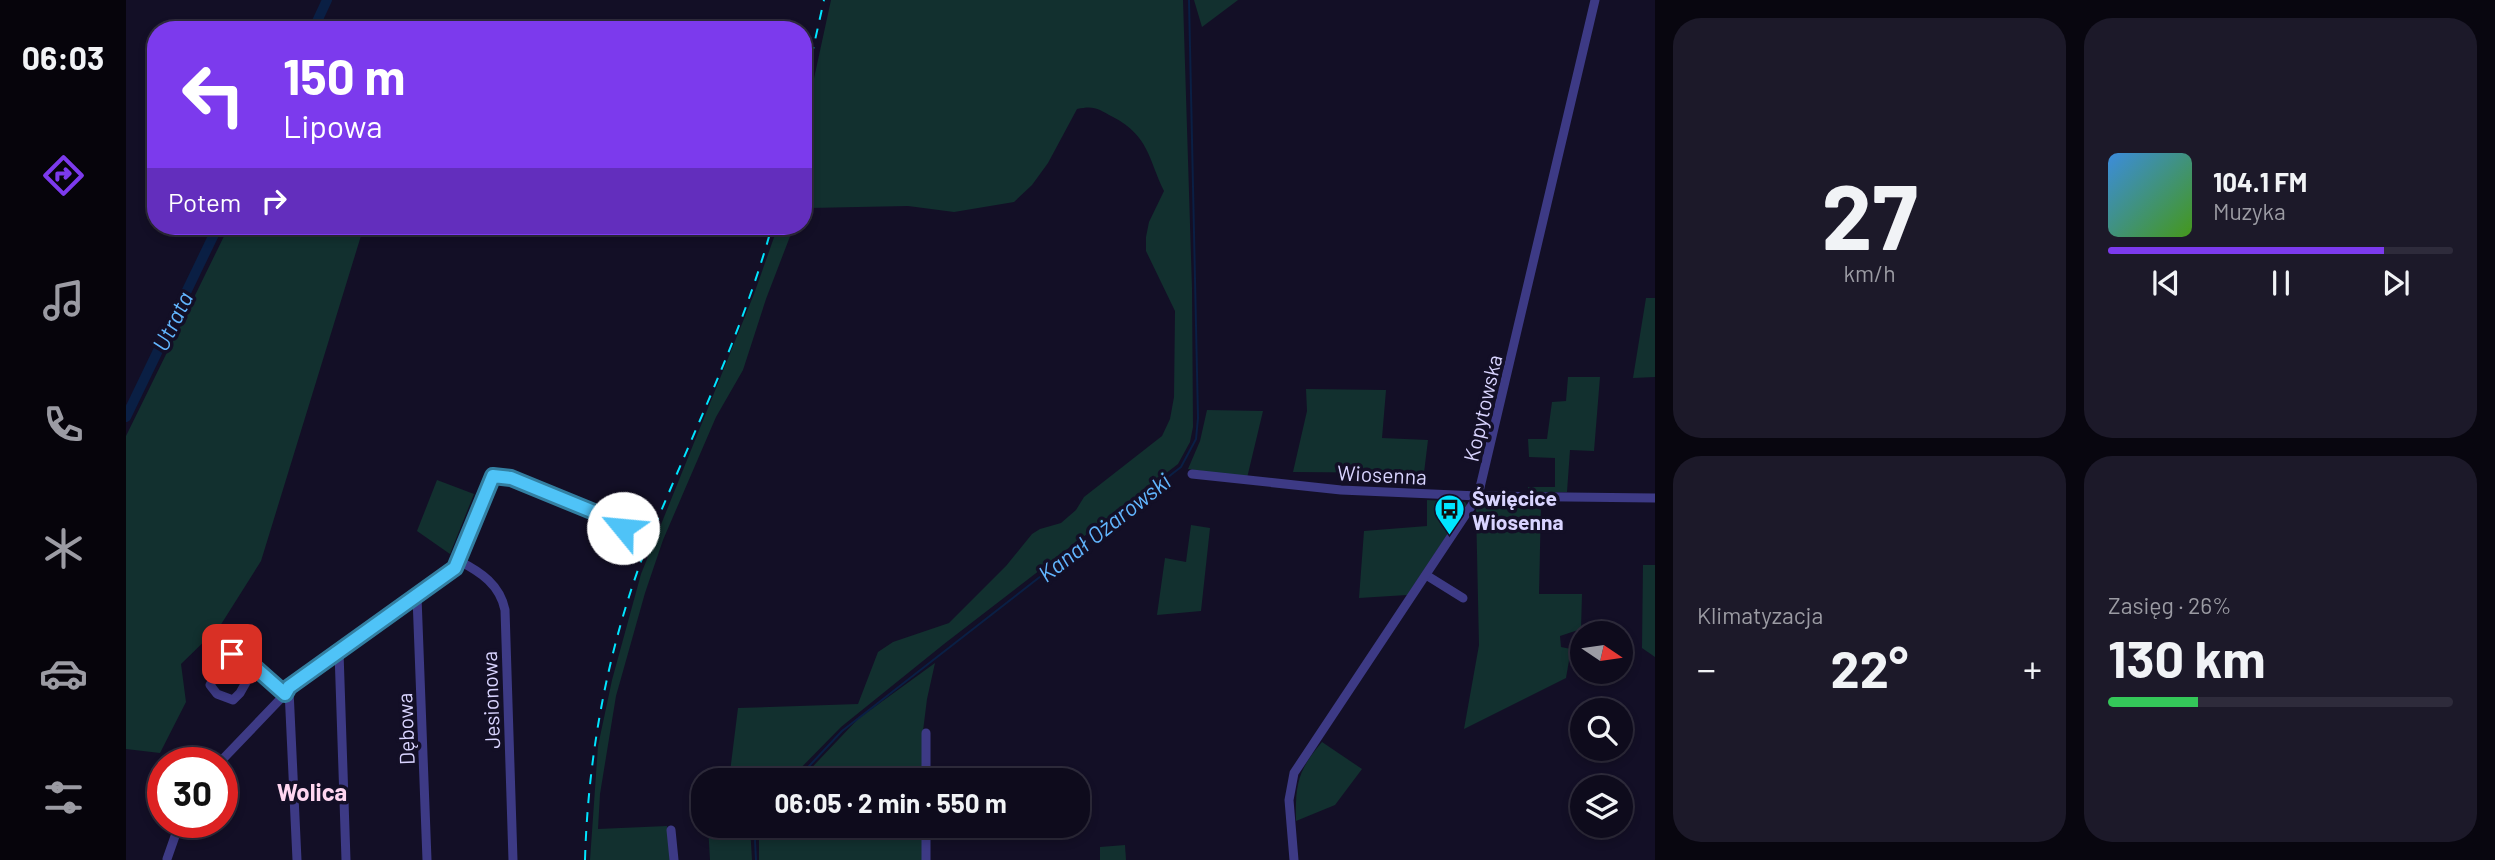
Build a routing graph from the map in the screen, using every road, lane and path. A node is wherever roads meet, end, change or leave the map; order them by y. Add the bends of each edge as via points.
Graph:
1 (1595, 0) edge
2 (1192, 474) dead end
3 (1478, 496) junction
4 (1655, 498) edge
5 (623, 528) dead end
6 (459, 561) junction
7 (1426, 575) junction
8 (417, 597) junction
9 (1462, 598) dead end
10 (339, 652) junction
11 (261, 673) junction
12 (287, 692) junction
13 (926, 733) dead end
14 (234, 747) edge
15 (926, 768) edge
16 (671, 830) dead end
17 (174, 838) edge
18 (926, 838) edge
19 (167, 859) edge
20 (297, 860) edge
21 (346, 860) edge
22 (427, 860) edge
23 (513, 860) edge
24 (674, 860) edge
25 (926, 860) edge
26 (1294, 860) edge

1 - 3 street, Kopytowska
2 - 3 street, Wiosenna via 1341,490
3 - 4 street, Wiosenna
3 - 7 street, Kopytowska
5 - 6 street via 511,478 493,476
6 - 8 street
6 - 23 street, Jesionowa via 494,585 505,610
7 - 9 street
7 - 26 street, Kopytowska via 1294,774 1289,800
8 - 10 street
8 - 22 street, Dębowa
10 - 12 street
10 - 21 street
11 - 11 street via 242,656 232,654 210,687 233,700 249,677
11 - 12 street
12 - 14 street
12 - 20 street
13 - 15 street
16 - 24 street
17 - 19 street
18 - 25 street

